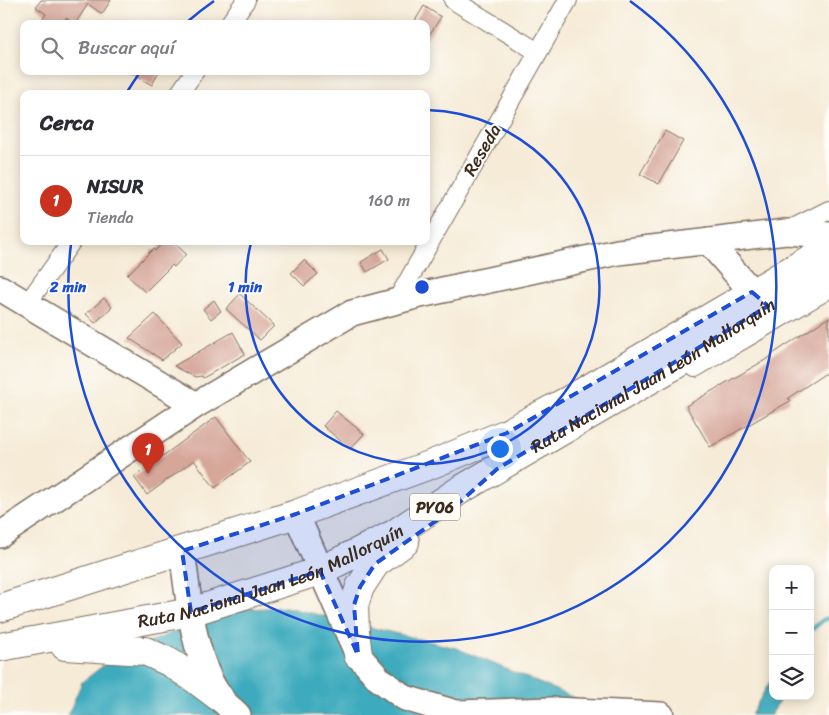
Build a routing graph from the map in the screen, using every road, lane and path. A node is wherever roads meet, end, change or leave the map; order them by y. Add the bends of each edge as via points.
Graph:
1 (246, 0) edge
2 (453, 0) edge
3 (568, 0) edge
4 (232, 20) edge
5 (538, 52) junction
6 (192, 75) edge
7 (182, 90) edge
8 (829, 210) edge
9 (786, 232) junction
10 (829, 235) edge
11 (708, 241) junction
12 (430, 242) edge
13 (69, 245) edge
14 (428, 245) edge
15 (829, 248) edge
16 (829, 268) edge
17 (0, 288) edge
18 (829, 289) edge
19 (760, 299) junction
20 (397, 300) junction
21 (27, 304) junction
22 (196, 405) junction
23 (588, 416) junction
24 (497, 469) junction
25 (296, 514) junction
26 (0, 535) edge
27 (182, 551) junction
28 (320, 570) junction
29 (0, 608) edge
30 (191, 612) junction
31 (8, 646) edge
32 (358, 655) junction
33 (228, 706) edge
34 (661, 715) edge

1 - 4 street
2 - 5 street
3 - 5 street, Reseda
5 - 12 street, Reseda
6 - 7 street
8 - 9 street
9 - 10 main road
9 - 11 main road
11 - 19 main road
11 - 20 main road via 618,252
13 - 21 street
14 - 20 street, Reseda
15 - 19 highway, Ruta Nacional Juan León Mallorquín / PY06
16 - 19 highway, Ruta Nacional Juan León Mallorquín / PY06
17 - 21 main road
18 - 23 street via 704,364
19 - 23 highway, Ruta Nacional Juan León Mallorquín / PY06 via 689,357
19 - 25 highway, Ruta Nacional Juan León Mallorquín / PY06 via 506,433
20 - 22 main road via 352,313
21 - 22 main road
22 - 26 main road
23 - 24 highway, Ruta Nacional Juan León Mallorquín / PY06
24 - 28 highway, Ruta Nacional Juan León Mallorquín / PY06 via 394,534
24 - 32 highway via 451,510 375,564 360,587 354,605
25 - 27 highway, Ruta Nacional Juan León Mallorquín / PY06
25 - 28 main road
27 - 29 highway, Ruta Nacional Juan León Mallorquín / PY06
27 - 30 main road
28 - 30 highway, Ruta Nacional Juan León Mallorquín / PY06
28 - 32 main road
30 - 31 highway, Ruta Nacional Juan León Mallorquín / PY06
30 - 33 main road via 202,665
31 - 33 highway via 145,651 196,679
32 - 34 main road via 379,679 405,698 456,713 553,710

